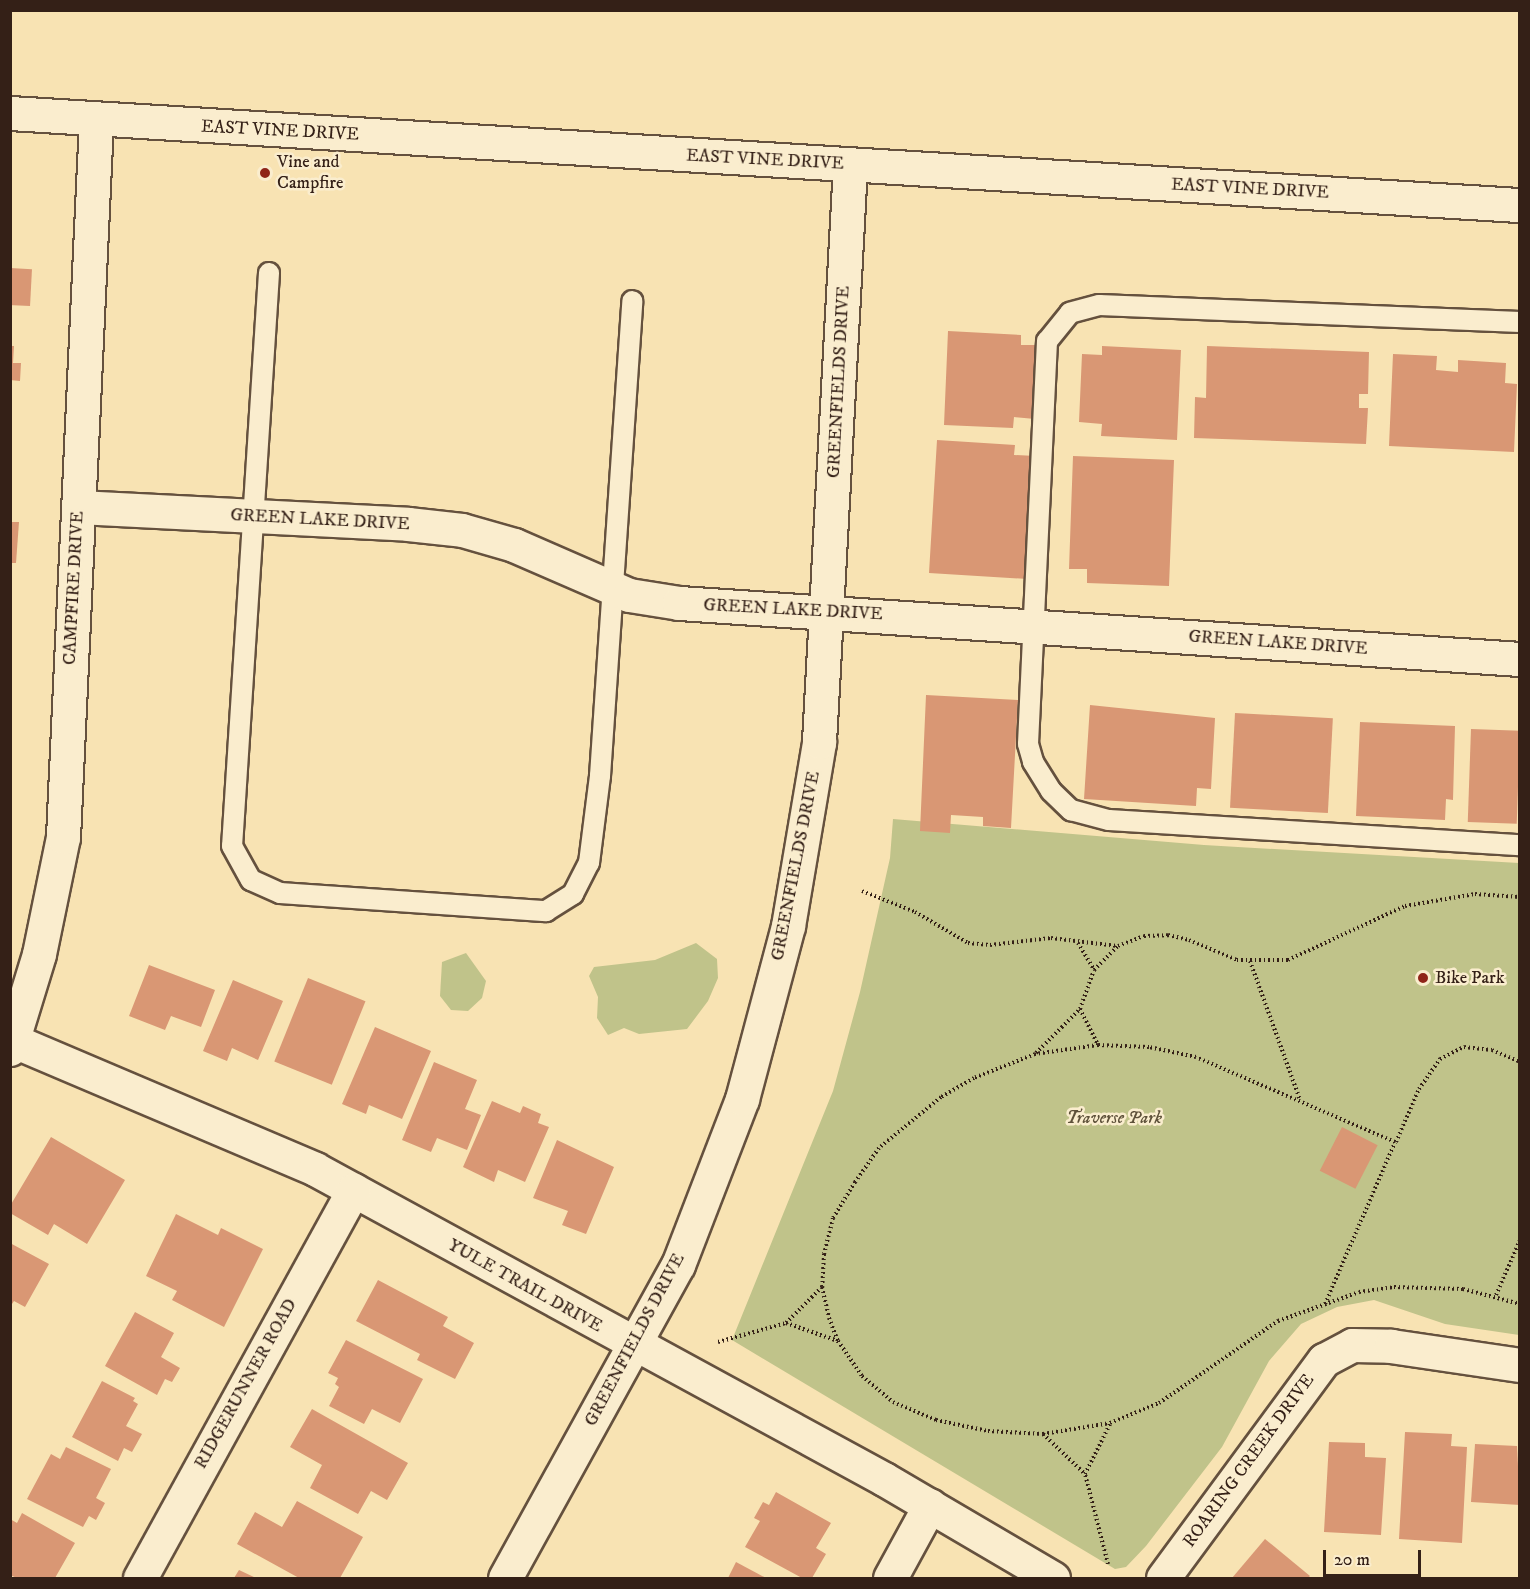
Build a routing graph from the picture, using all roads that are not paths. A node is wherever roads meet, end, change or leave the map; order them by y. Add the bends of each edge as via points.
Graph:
1 (10, 113) edge
2 (96, 120) junction
3 (850, 165) junction
4 (1520, 205) edge
5 (269, 273) dead end
6 (632, 301) dead end
7 (1520, 322) edge
8 (78, 507) junction
9 (252, 516) junction
10 (616, 589) junction
11 (826, 611) junction
12 (1034, 626) junction
13 (1520, 660) edge
14 (1520, 845) edge
15 (12, 1045) edge
16 (353, 1190) junction
17 (634, 1346) junction
18 (1520, 1365) edge
19 (930, 1505) junction
20 (140, 1578) edge
21 (505, 1578) edge
22 (890, 1578) edge
23 (1053, 1578) edge
24 (1163, 1578) edge

1 - 2 street, EAST VINE DRIVE
2 - 3 street, EAST VINE DRIVE
2 - 8 street, CAMPFIRE DRIVE
3 - 4 street, EAST VINE DRIVE
3 - 11 street, GREENFIELDS DRIVE
5 - 9 lane
6 - 10 lane
7 - 12 lane via 1099,305 1070,313 1047,341
8 - 9 street, GREEN LAKE DRIVE
8 - 15 street, CAMPFIRE DRIVE via 63,837 39,954
9 - 10 street, GREEN LAKE DRIVE via 462,530 514,545
9 - 10 lane via 232,846 251,880 280,893 546,911 573,894 589,863
10 - 11 street, GREEN LAKE DRIVE via 679,603
11 - 12 street, GREEN LAKE DRIVE
11 - 17 street, GREENFIELDS DRIVE via 819,742 788,926 742,1099 678,1265
12 - 13 street, GREEN LAKE DRIVE
12 - 14 lane via 1028,744 1033,762 1051,791 1071,810 1109,820
15 - 16 street, YULE TRAIL DRIVE via 315,1169
16 - 17 street, YULE TRAIL DRIVE
16 - 20 street, RIDGERUNNER ROAD
17 - 19 street, YULE TRAIL DRIVE
17 - 21 street, GREENFIELDS DRIVE
18 - 24 street, ROARING CREEK DRIVE via 1391,1346 1352,1345 1324,1360
19 - 22 street
19 - 23 street, YULE TRAIL DRIVE

